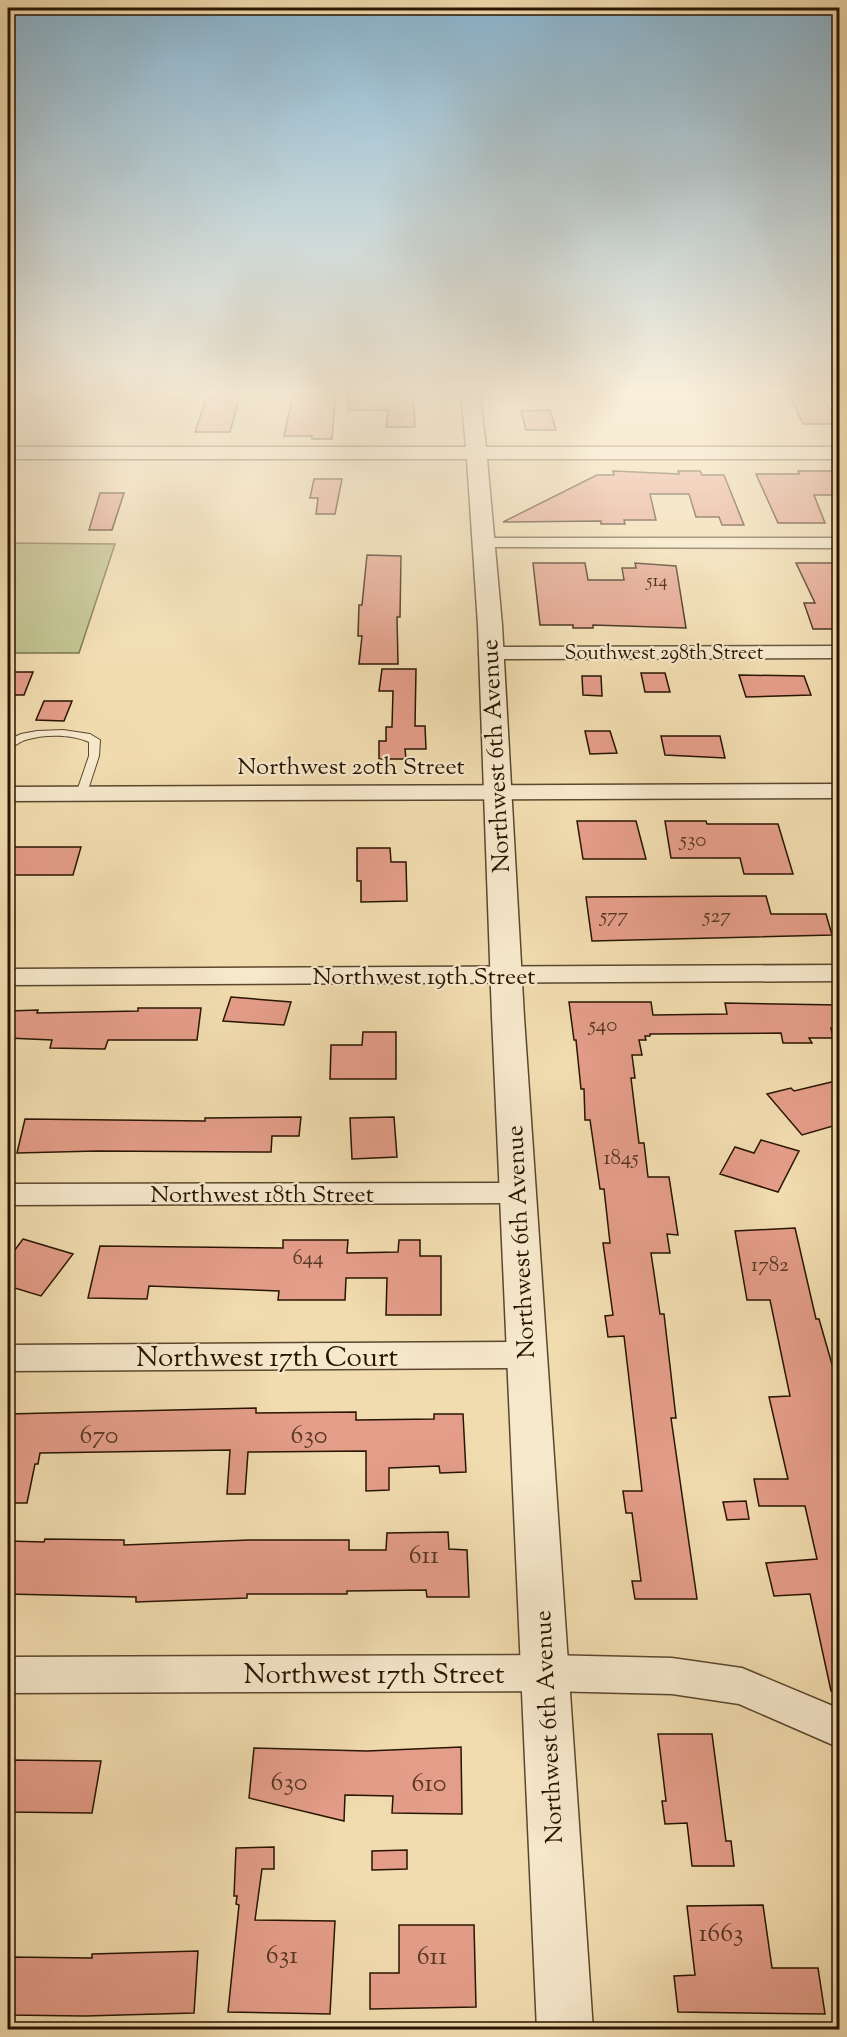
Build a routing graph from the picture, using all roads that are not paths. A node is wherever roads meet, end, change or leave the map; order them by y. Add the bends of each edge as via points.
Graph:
1 (480, 486) edge
2 (484, 543) junction
3 (840, 543) edge
4 (840, 652) edge
5 (489, 653) junction
6 (8, 745) edge
7 (840, 791) edge
8 (498, 792) junction
9 (8, 794) edge
10 (82, 794) junction
11 (840, 973) edge
12 (506, 976) junction
13 (8, 977) edge
14 (517, 1193) junction
15 (8, 1195) edge
16 (526, 1355) junction
17 (8, 1358) edge
18 (545, 1673) junction
19 (8, 1675) edge
20 (840, 1729) edge
21 (565, 2030) edge

1 - 2 street, Northwest 6th Avenue
2 - 3 street
2 - 5 street, Northwest 6th Avenue
4 - 5 street, Southwest 298th Street
5 - 8 street, Northwest 6th Avenue
6 - 10 lane via 21,736 38,734 76,734 95,740
7 - 8 street, Northwest 20th Street
8 - 10 street, Northwest 20th Street
8 - 12 street, Northwest 6th Avenue
9 - 10 street, Northwest 20th Street
11 - 12 street, Northwest 19th Street
12 - 13 street, Northwest 19th Street
12 - 14 street, Northwest 6th Avenue
14 - 15 street, Northwest 18th Street
14 - 16 street, Northwest 6th Avenue
16 - 17 street, Northwest 17th Court
16 - 18 street, Northwest 6th Avenue
18 - 19 street, Northwest 17th Street
18 - 20 street, Northwest 17th Street via 672,1676 742,1686
18 - 21 street, Northwest 6th Avenue

